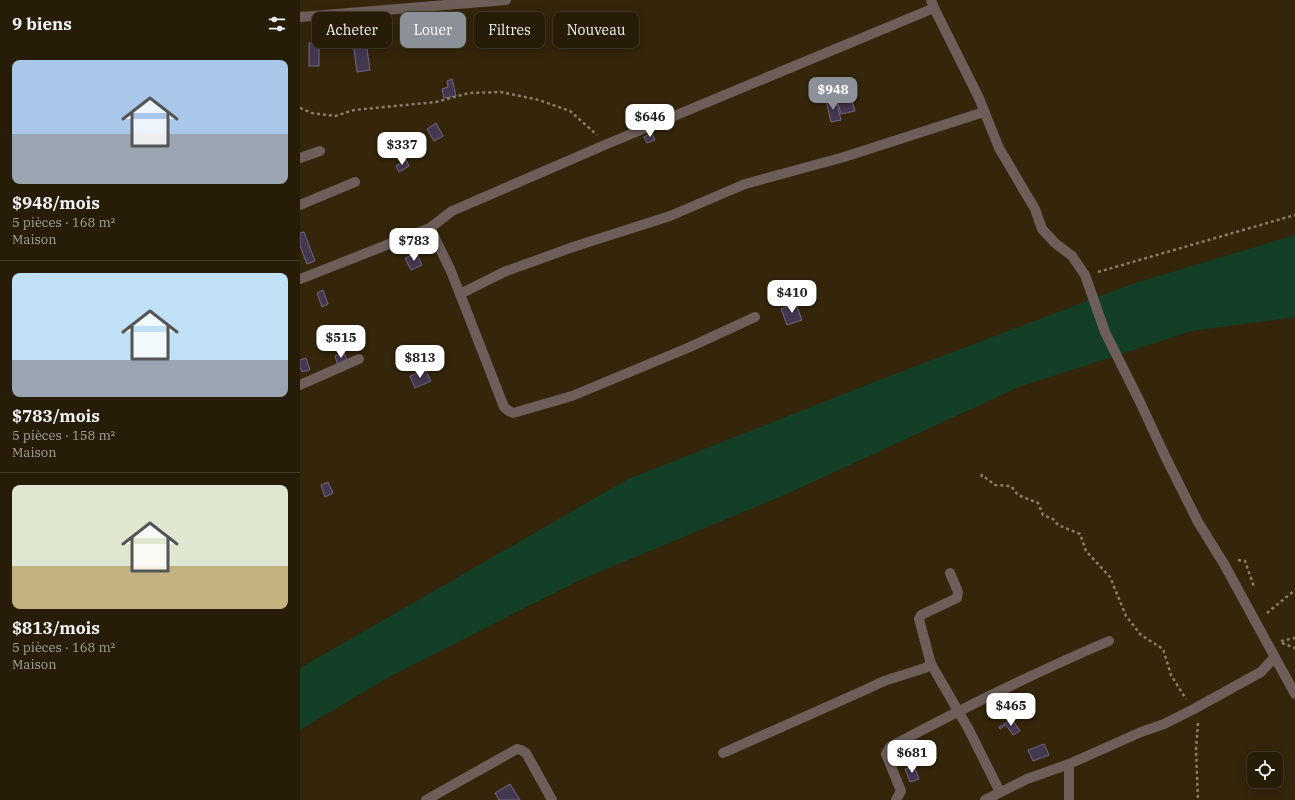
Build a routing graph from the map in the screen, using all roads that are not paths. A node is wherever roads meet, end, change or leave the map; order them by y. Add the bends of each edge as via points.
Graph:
1 (506, 0) edge
2 (933, 4) edge
3 (300, 17) edge
4 (984, 112) junction
5 (320, 151) dead end
6 (300, 158) edge
7 (355, 182) dead end
8 (300, 205) edge
9 (430, 228) junction
10 (300, 280) edge
11 (460, 294) junction
12 (755, 317) dead end
13 (359, 359) dead end
14 (300, 384) edge
15 (950, 574) dead end
16 (1109, 641) dead end
17 (1274, 658) junction
18 (931, 664) junction
19 (1295, 694) edge
20 (957, 711) junction
21 (723, 753) dead end
22 (1069, 764) junction
23 (1000, 792) junction
24 (426, 800) edge
25 (552, 800) edge
26 (896, 800) edge
27 (985, 800) edge
28 (1068, 800) edge

1 - 3 street
2 - 4 street
2 - 9 street via 452,211
4 - 11 street via 844,157 745,184 670,216 504,272
4 - 17 street via 999,148 1035,209 1042,229 1072,256 1085,275 1105,332 1165,456 1198,522 1224,564
5 - 6 street
7 - 8 street
9 - 10 street
9 - 11 street
11 - 12 street via 504,407 513,413 572,396
13 - 14 street
15 - 18 street via 958,592 957,598 921,615 919,619
16 - 20 street
17 - 19 street
17 - 22 street via 1261,672 1192,710
18 - 20 street
18 - 21 street via 867,688
20 - 23 street
20 - 26 street via 890,748 886,754 901,791
22 - 23 street
22 - 28 street
23 - 27 street
24 - 25 street via 517,749 526,753

